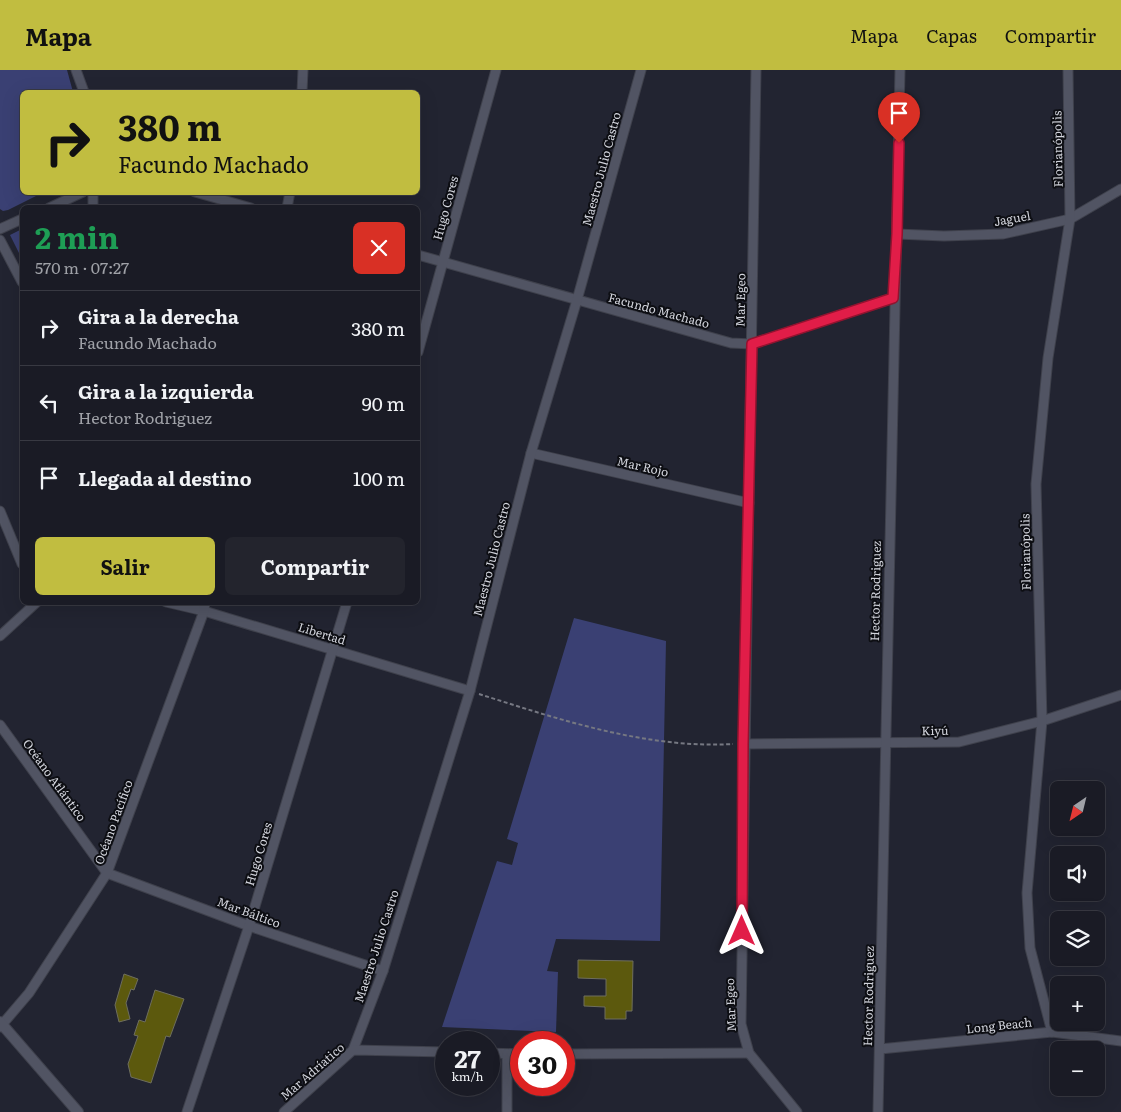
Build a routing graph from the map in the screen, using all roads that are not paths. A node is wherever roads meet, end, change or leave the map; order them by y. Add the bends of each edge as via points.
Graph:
1 (76, 70) edge
2 (303, 70) edge
3 (496, 70) edge
4 (641, 70) edge
5 (756, 70) edge
6 (900, 70) edge
7 (1068, 70) edge
8 (83, 90) edge
9 (302, 90) edge
10 (1121, 189) edge
11 (77, 195) edge
12 (206, 195) edge
13 (55, 205) edge
14 (240, 205) edge
15 (1070, 219) junction
16 (20, 220) edge
17 (0, 229) edge
18 (897, 234) junction
19 (0, 240) edge
20 (420, 256) edge
21 (443, 262) junction
22 (20, 278) edge
23 (893, 298) junction
24 (577, 300) junction
25 (752, 344) junction
26 (420, 345) edge
27 (530, 453) junction
28 (749, 503) junction
29 (0, 511) edge
30 (20, 559) edge
31 (34, 605) edge
32 (189, 605) edge
33 (346, 605) edge
34 (204, 607) edge
35 (0, 636) edge
36 (334, 650) junction
37 (470, 691) junction
38 (1121, 695) edge
39 (1042, 721) junction
40 (0, 725) edge
41 (743, 744) junction
42 (885, 744) junction
43 (107, 873) junction
44 (249, 926) junction
45 (383, 971) junction
46 (1, 1025) edge
47 (1052, 1032) junction
48 (1121, 1041) edge
49 (880, 1049) junction
50 (353, 1050) junction
51 (435, 1052) edge
52 (749, 1053) junction
53 (500, 1054) edge
54 (507, 1054) joint
55 (575, 1054) edge
56 (78, 1112) edge
57 (187, 1112) edge
58 (284, 1112) edge
59 (507, 1112) edge
60 (797, 1112) edge
61 (878, 1112) edge

1 - 8 street
2 - 9 street
3 - 21 street, Hugo Cores
4 - 24 street, Maestro Julio Castro
5 - 25 street, Mar Egeo
6 - 18 street, Hector Rodriguez
7 - 15 street, Florianópolis
10 - 15 street, Jaguel
11 - 13 street
12 - 14 street
15 - 18 street, Jaguel via 1003,234
15 - 39 street, Florianópolis via 1048,358 1036,484
16 - 17 street
18 - 23 street, Hector Rodriguez
19 - 22 street
20 - 21 street, Facundo Machado
21 - 24 street, Facundo Machado
21 - 26 street, Hugo Cores
23 - 25 street, Facundo Machado
23 - 42 street, Hector Rodriguez
24 - 25 street, Facundo Machado via 731,343
24 - 27 street, Maestro Julio Castro
25 - 28 street, Mar Egeo
27 - 28 street, Mar Rojo
27 - 37 street, Maestro Julio Castro
28 - 41 street, Mar Egeo
29 - 30 street
31 - 35 street
32 - 34 street, Libertad
33 - 36 street, Hugo Cores
34 - 36 street, Libertad
34 - 43 street, Océano Pacífico
36 - 37 street, Libertad
36 - 44 street, Hugo Cores
37 - 45 street, Maestro Julio Castro
38 - 39 street, Kiyú
39 - 42 street, Kiyú via 959,742
39 - 47 street, Florianópolis via 1027,893 1030,948
40 - 43 street, Océano Atlántico
41 - 42 street, Kiyú
41 - 52 street, Mar Egeo via 741,1024
42 - 49 street, Hector Rodriguez
43 - 44 street, Mar Báltico
43 - 46 street, Océano Pacífico via 29,993
44 - 45 street, Mar Báltico
44 - 57 street, Hugo Cores
45 - 50 street, Maestro Julio Castro
46 - 56 street
47 - 48 street, Long Beach
47 - 49 street, Long Beach
49 - 61 street, Hector Rodriguez
50 - 51 street, Mar Adríatico
50 - 58 street, Mar Adríatico
52 - 55 street
52 - 60 street, Mar Egeo
53 - 54 street
54 - 59 street

